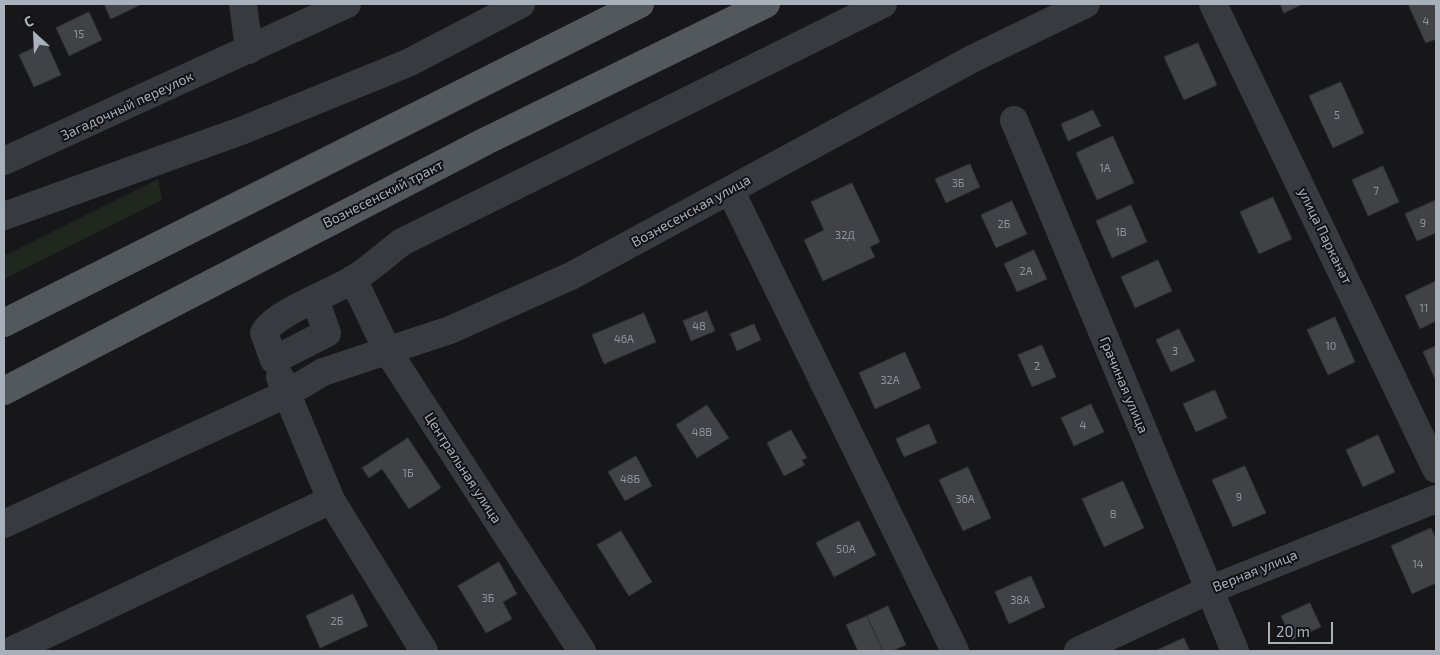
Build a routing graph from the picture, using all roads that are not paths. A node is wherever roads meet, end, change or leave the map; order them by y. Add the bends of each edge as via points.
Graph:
1 (243, 4) edge
2 (348, 4) edge
3 (521, 4) edge
4 (640, 4) edge
5 (766, 4) edge
6 (883, 4) edge
7 (1086, 4) edge
8 (1213, 4) edge
9 (249, 50) junction
10 (1014, 120) dead end
11 (4, 162) edge
12 (730, 190) junction
13 (4, 216) edge
14 (353, 280) junction
15 (315, 299) junction
16 (4, 322) edge
17 (387, 350) junction
18 (274, 360) junction
19 (4, 391) edge
20 (286, 394) junction
21 (1436, 469) edge
22 (1436, 499) edge
23 (331, 500) junction
24 (4, 524) edge
25 (1209, 590) junction
26 (11, 651) edge
27 (424, 651) edge
28 (582, 651) edge
29 (955, 651) edge
30 (1078, 651) edge
31 (1235, 651) edge

1 - 9 street
2 - 9 street, Загадочный переулок
3 - 13 street via 382,74 241,131
4 - 16 main road
5 - 19 main road, Вознесенский тракт via 486,141
6 - 14 street via 402,242
7 - 12 street, Вознесенская улица via 972,59
8 - 21 street, улица Парканат
9 - 11 street, Загадочный переулок
10 - 25 street, Грачиная улица
12 - 17 street, Вознесенская улица via 571,276 450,330
12 - 29 street
14 - 15 street
14 - 17 street, Центральная улица
15 - 18 street via 268,324 264,333
15 - 18 street via 327,333
17 - 20 street, Вознесенская улица via 322,372
17 - 28 street, Центральная улица
18 - 20 street
20 - 23 street
20 - 24 street, Вознесенская улица
22 - 25 street, Верная улица
23 - 26 street
23 - 27 street
25 - 30 street, Верная улица
25 - 31 street, Грачиная улица

